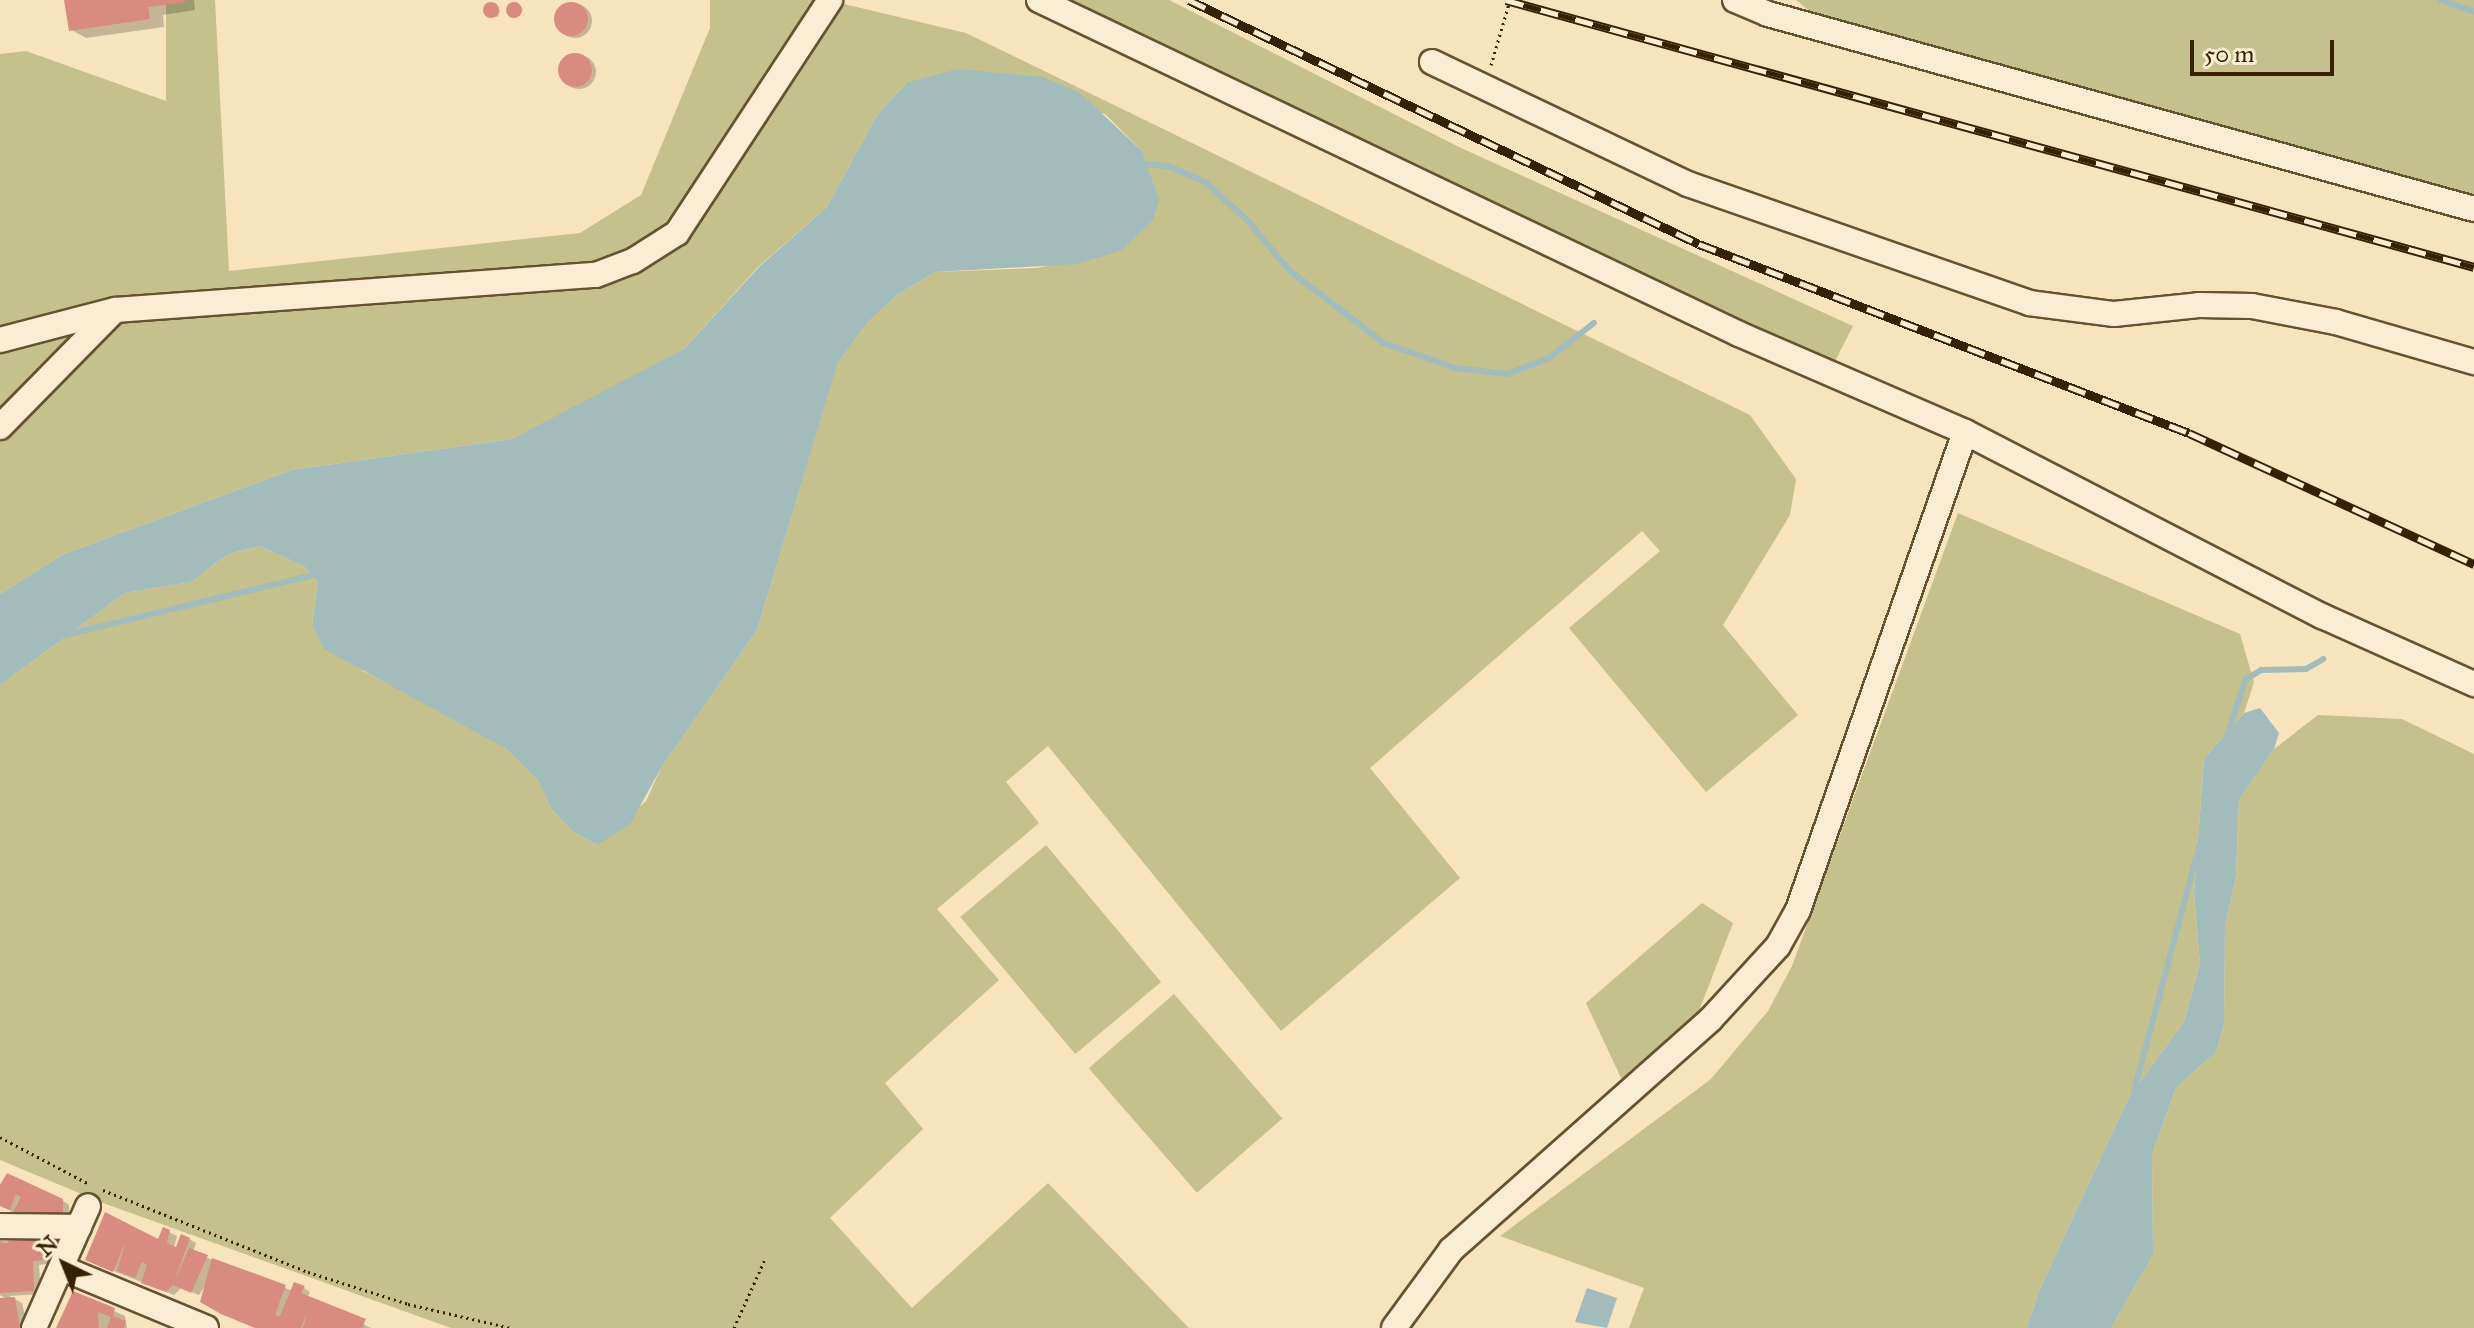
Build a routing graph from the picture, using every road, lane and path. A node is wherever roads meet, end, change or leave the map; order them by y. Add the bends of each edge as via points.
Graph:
1 (830, 0) edge
2 (1039, 0) edge
3 (1510, 0) edge
4 (1735, 0) edge
5 (1432, 62) dead end
6 (1484, 87) junction
7 (2474, 209) edge
8 (115, 310) junction
9 (0, 340) edge
10 (2474, 362) edge
11 (0, 427) edge
12 (1965, 432) junction
13 (2474, 684) edge
14 (0, 1137) edge
15 (0, 1226) edge
16 (765, 1259) dead end
17 (62, 1268) junction
18 (166, 1321) edge
19 (34, 1328) edge
20 (206, 1328) edge
21 (511, 1328) edge
22 (734, 1328) edge
23 (1394, 1328) edge

1 - 8 street via 677,233 633,261 596,275
2 - 12 street via 1739,334
3 - 6 path
4 - 7 street via 1768,14
5 - 6 street
6 - 10 street via 1688,184 2029,303 2100,314 2252,306 2336,322
8 - 9 street
8 - 11 street
12 - 13 street via 2322,616
12 - 23 street via 1798,910 1778,946 1710,1020 1451,1250
14 - 21 path via 121,1198 279,1261 408,1304
15 - 17 street via 84,1216
16 - 22 path
17 - 18 street
17 - 19 street
18 - 20 street

